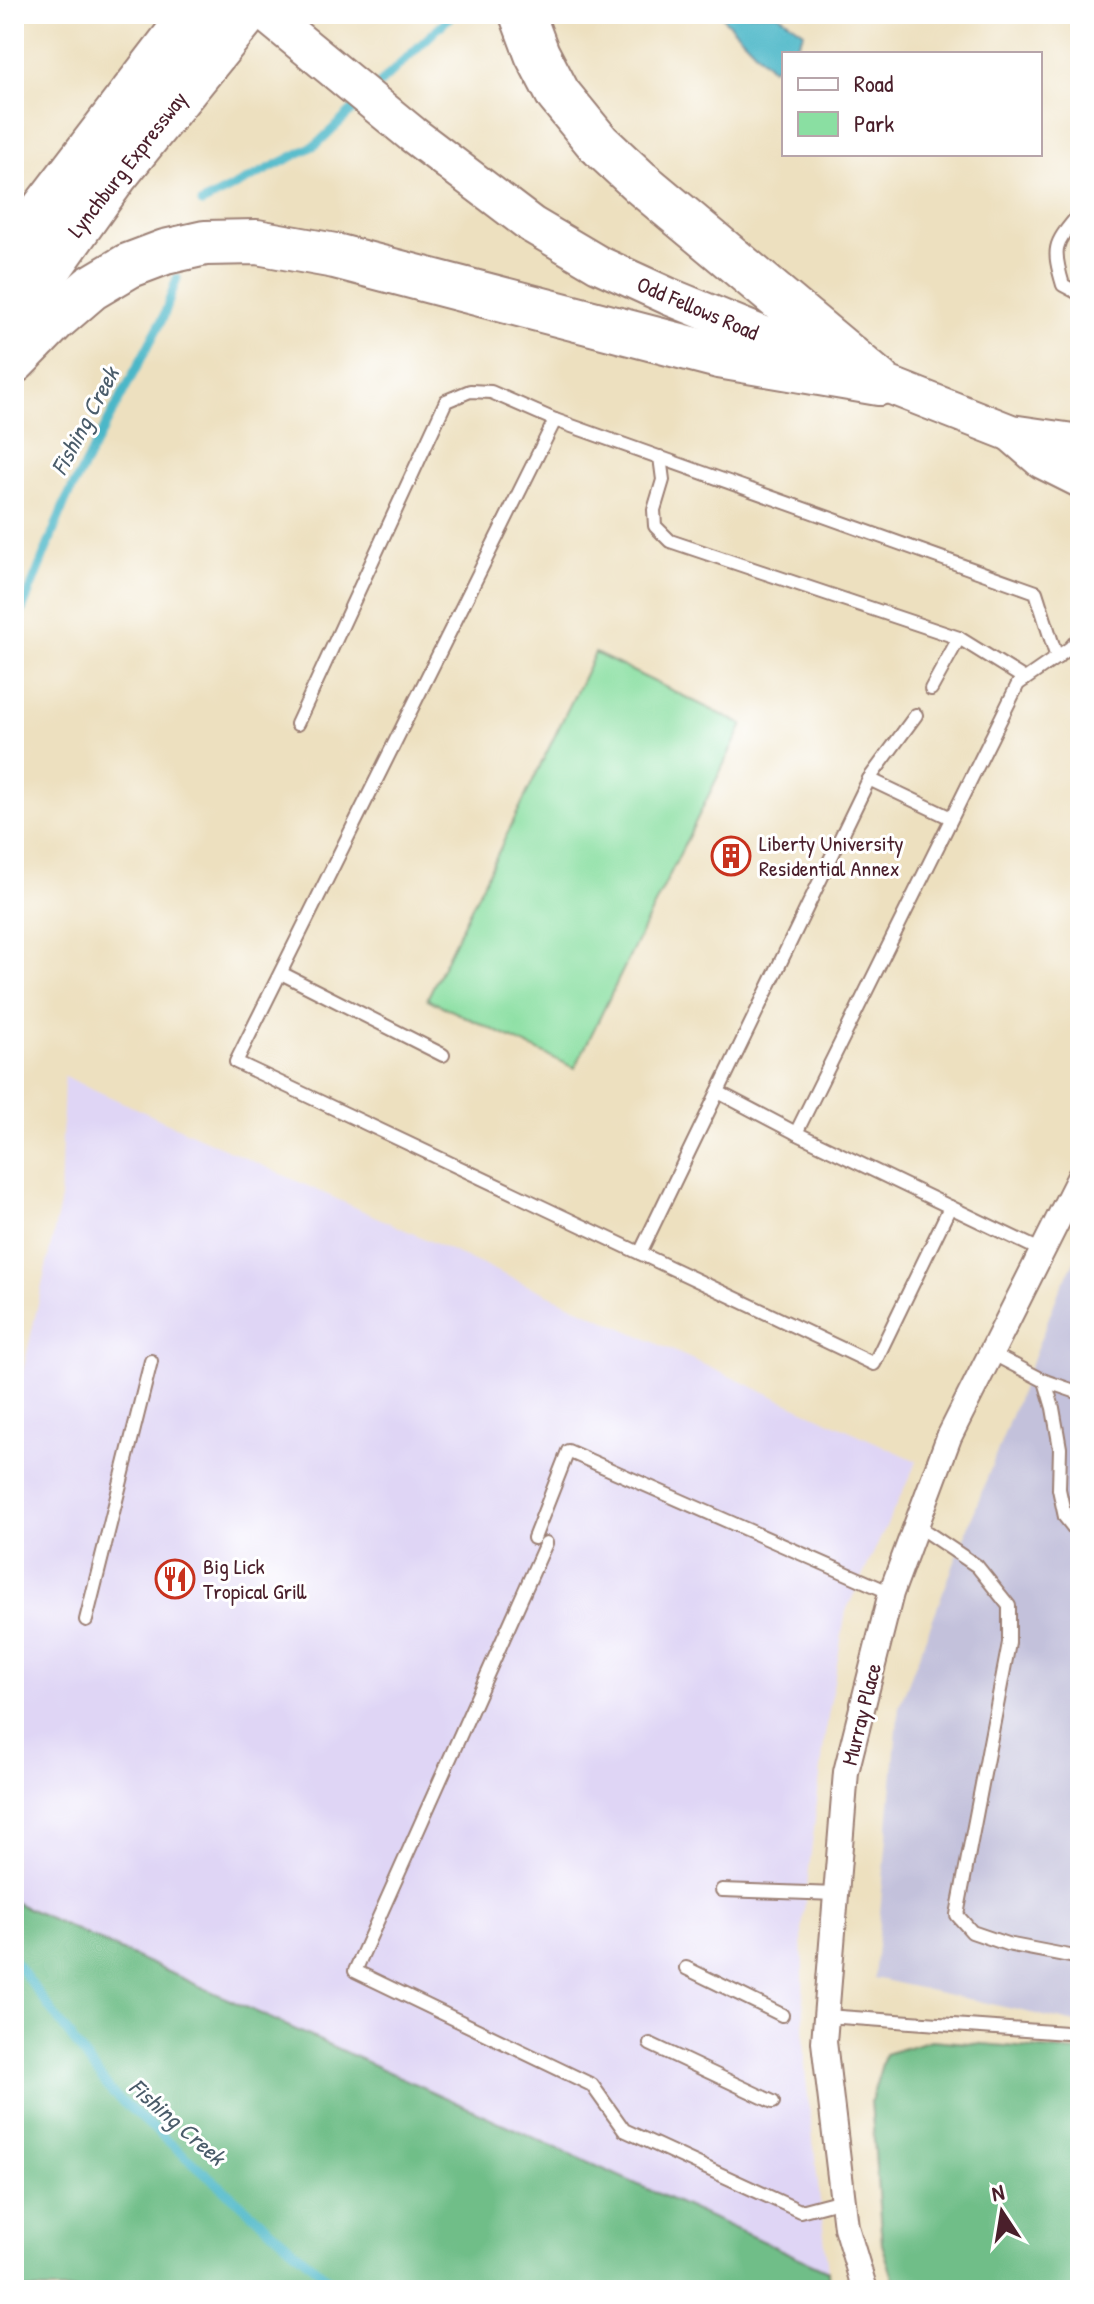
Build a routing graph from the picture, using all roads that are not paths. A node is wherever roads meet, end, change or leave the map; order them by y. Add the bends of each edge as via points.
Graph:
1 (193, 14) edge
2 (246, 14) edge
3 (266, 14) edge
4 (522, 14) edge
5 (1080, 213) edge
6 (14, 248) edge
7 (1080, 294) edge
8 (14, 318) edge
9 (14, 361) edge
10 (879, 383) junction
11 (555, 420) junction
12 (1011, 433) junction
13 (1080, 443) edge
14 (660, 457) junction
15 (1080, 479) edge
16 (1080, 636) edge
17 (959, 638) junction
18 (1057, 658) junction
19 (1025, 679) junction
20 (931, 689) dead end
21 (916, 715) dead end
22 (297, 724) dead end
23 (869, 779) junction
24 (951, 818) junction
25 (281, 973) junction
26 (443, 1055) dead end
27 (718, 1092) junction
28 (796, 1133) junction
29 (1080, 1176) edge
30 (950, 1207) junction
31 (1042, 1251) junction
32 (640, 1253) junction
33 (991, 1353) junction
34 (151, 1361) dead end
35 (1045, 1381) junction
36 (1080, 1393) edge
37 (916, 1525) junction
38 (1080, 1536) edge
39 (891, 1593) junction
40 (86, 1620) dead end
41 (722, 1890) dead end
42 (836, 1894) junction
43 (1080, 1958) edge
44 (686, 1968) dead end
45 (782, 2015) dead end
46 (826, 2016) junction
47 (1080, 2034) edge
48 (650, 2044) dead end
49 (773, 2102) dead end
50 (842, 2200) junction
51 (865, 2290) edge

1 - 6 highway, Lynchburg Expressway
2 - 8 highway, Lynchburg Expressway via 115,176
3 - 10 main road, Odd Fellows Road via 532,225 598,264 668,296
4 - 10 highway via 558,94 598,143
5 - 7 lane via 1058,240 1055,261 1063,285
9 - 10 highway via 91,288 128,266 205,243 257,242 335,256 719,356
10 - 12 main road, Odd Fellows Road
11 - 14 lane
11 - 22 lane via 491,392 470,391 446,401
11 - 25 lane
12 - 13 main road, Odd Fellows Road
12 - 15 main road, Odd Fellows Road via 1042,460
14 - 17 lane via 663,480 655,526 670,541
14 - 18 lane via 1036,592
16 - 18 lane
17 - 19 lane
17 - 20 lane
18 - 19 lane
19 - 24 lane
21 - 23 lane
23 - 24 lane
23 - 27 lane
24 - 28 lane
25 - 26 lane
25 - 32 lane via 236,1062
27 - 28 lane
27 - 32 lane
28 - 30 lane
29 - 31 street, Murray Place
30 - 31 lane
30 - 32 lane via 874,1364
31 - 33 street, Murray Place
33 - 35 lane
33 - 37 street, Murray Place via 949,1437
34 - 40 lane
35 - 36 lane
35 - 38 lane via 1060,1448 1065,1517
37 - 39 street, Murray Place
37 - 43 lane via 977,1566 1009,1606 1009,1643 957,1915 972,1932
39 - 42 street, Murray Place via 846,1772
39 - 50 lane via 568,1451 540,1541 355,1971 592,2085 624,2130 800,2211
41 - 42 lane
42 - 46 street, Murray Place
44 - 45 lane
46 - 47 lane
46 - 50 street, Murray Place via 824,2042
48 - 49 lane
50 - 51 street, Murray Place

